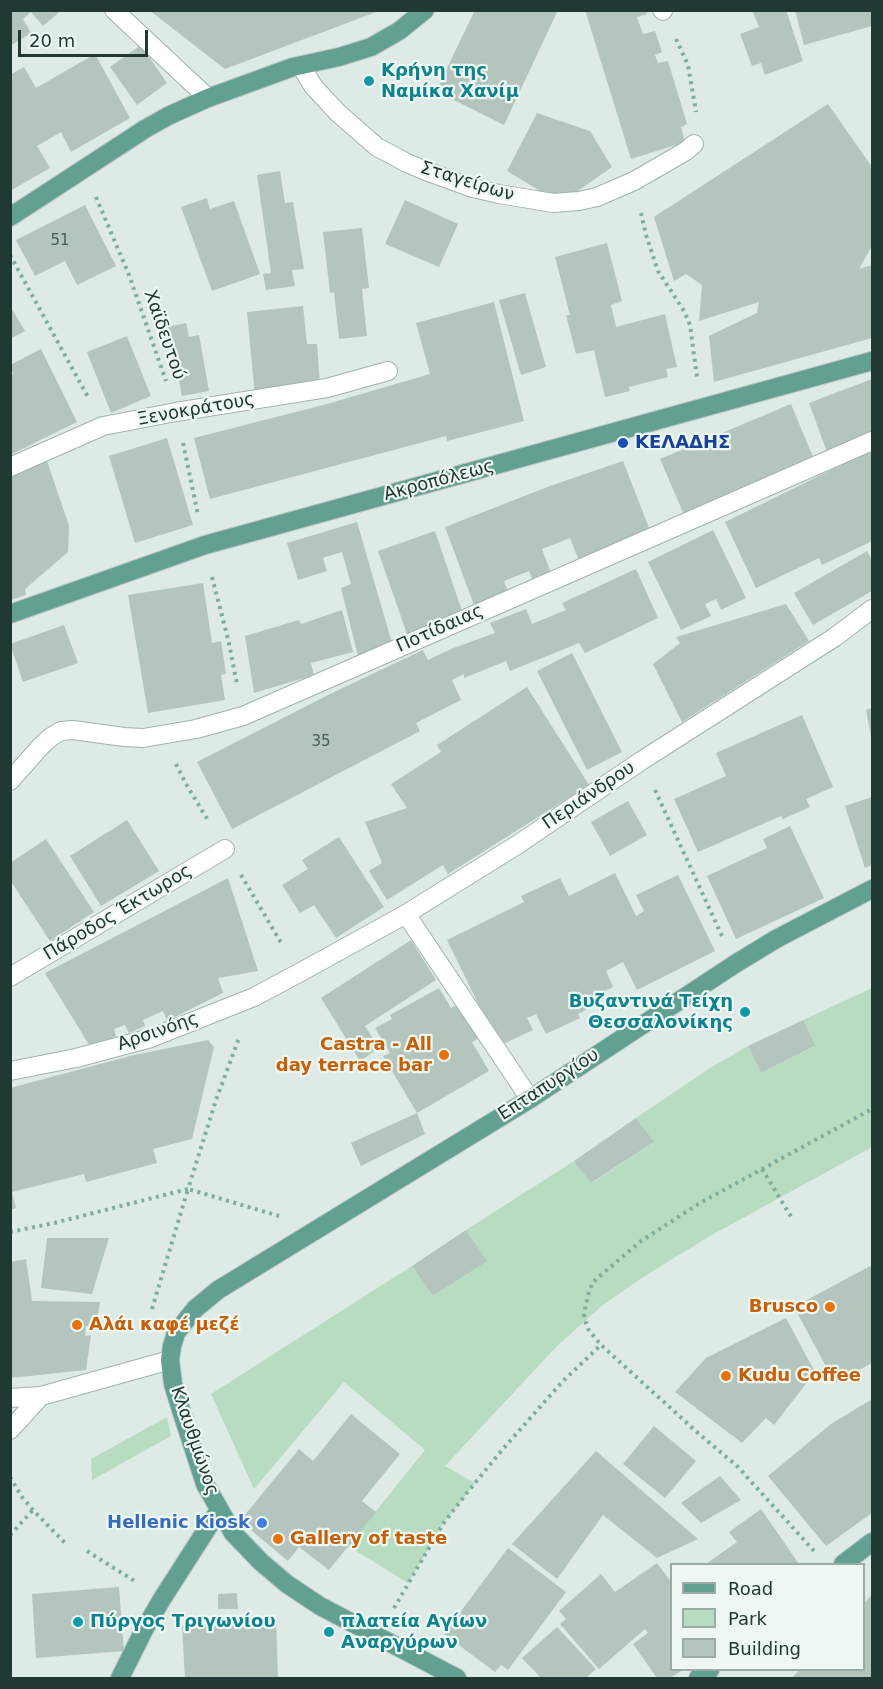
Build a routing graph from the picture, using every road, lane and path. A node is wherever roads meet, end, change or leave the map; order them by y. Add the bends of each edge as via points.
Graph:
1 (114, 10) edge
2 (425, 10) edge
3 (663, 11) edge
4 (301, 66) junction
5 (208, 98) junction
6 (694, 144) joint
7 (84, 169) junction
8 (634, 180) junction
9 (10, 217) edge
10 (10, 255) edge
11 (873, 361) edge
12 (388, 371) dead end
13 (701, 409) junction
14 (176, 412) junction
15 (103, 426) junction
16 (873, 441) edge
17 (10, 467) edge
18 (198, 516) dead end
19 (211, 574) dead end
20 (873, 609) edge
21 (10, 614) edge
22 (243, 716) junction
23 (641, 761) junction
24 (10, 781) edge
25 (225, 849) dead end
26 (873, 889) edge
27 (406, 914) junction
28 (735, 964) junction
29 (299, 973) joint
30 (10, 977) edge
31 (254, 997) junction
32 (10, 1071) edge
33 (530, 1099) junction
34 (873, 1109) edge
35 (762, 1169) junction
36 (188, 1188) junction
37 (793, 1220) dead end
38 (320, 1228) junction
39 (10, 1232) edge
40 (151, 1314) dead end
41 (179, 1328) joint
42 (601, 1345) junction
43 (170, 1360) junction
44 (41, 1396) junction
45 (10, 1398) edge
46 (10, 1430) edge
47 (10, 1477) edge
48 (33, 1510) junction
49 (219, 1510) junction
50 (10, 1535) edge
51 (873, 1542) edge
52 (66, 1544) dead end
53 (87, 1551) dead end
54 (820, 1557) dead end
55 (844, 1563) edge
56 (162, 1599) junction
57 (380, 1639) junction
58 (120, 1678) edge
59 (457, 1678) edge

1 - 5 street
2 - 4 main road via 371,47
3 - 6 path via 683,52 692,82 697,120
4 - 5 main road
4 - 8 street, Σταγείρων via 338,113 377,147 460,184 532,201 564,202 597,197
5 - 7 main road via 145,129
6 - 8 street, Σταγείρων
7 - 9 main road
7 - 14 path, Χαϊδευτού via 129,275
8 - 13 path via 658,270 690,325
10 - 15 path
11 - 13 main road, Ακροπόλεως
12 - 14 street, Ξενοκράτους via 327,388
13 - 21 main road, Ακροπόλεως via 205,545
14 - 15 street, Ξενοκράτους
14 - 18 path, Χαϊδευτού
15 - 17 street, Ξενοκράτους
16 - 22 street, Ποτίδαιας
19 - 22 path
20 - 23 street, Περιάνδρου
22 - 24 street, Ποτίδαιας via 150,738 61,731 41,746
23 - 27 street, Περιάνδρου
23 - 28 path
25 - 30 street, Πάροδος Έκτωρος
26 - 28 main road, Επταπυργίου
27 - 29 street, Περιάνδρου
27 - 33 street
28 - 33 main road, Επταπυργίου
29 - 31 street, Αρσινόης
31 - 32 street, Αρσινόης via 151,1038
31 - 36 path
33 - 38 main road, Επταπυργίου
34 - 35 path
35 - 37 path
35 - 42 path via 641,1241 593,1282 584,1317
36 - 38 path
36 - 39 path
36 - 40 path
38 - 41 main road, Επταπυργίου via 218,1290
41 - 43 main road, Κλαυθμώνος
42 - 54 path via 737,1466
42 - 57 path via 502,1450 443,1524
43 - 44 street
43 - 49 main road, Κλαυθμώνος via 180,1410 205,1484
44 - 45 street
44 - 46 street
47 - 48 path
48 - 50 path
48 - 52 path
49 - 56 main road
49 - 57 main road, Κλαυθμώνος via 248,1550 287,1584
51 - 55 main road
53 - 56 path
56 - 58 main road
57 - 59 main road, Κλαυθμώνος

